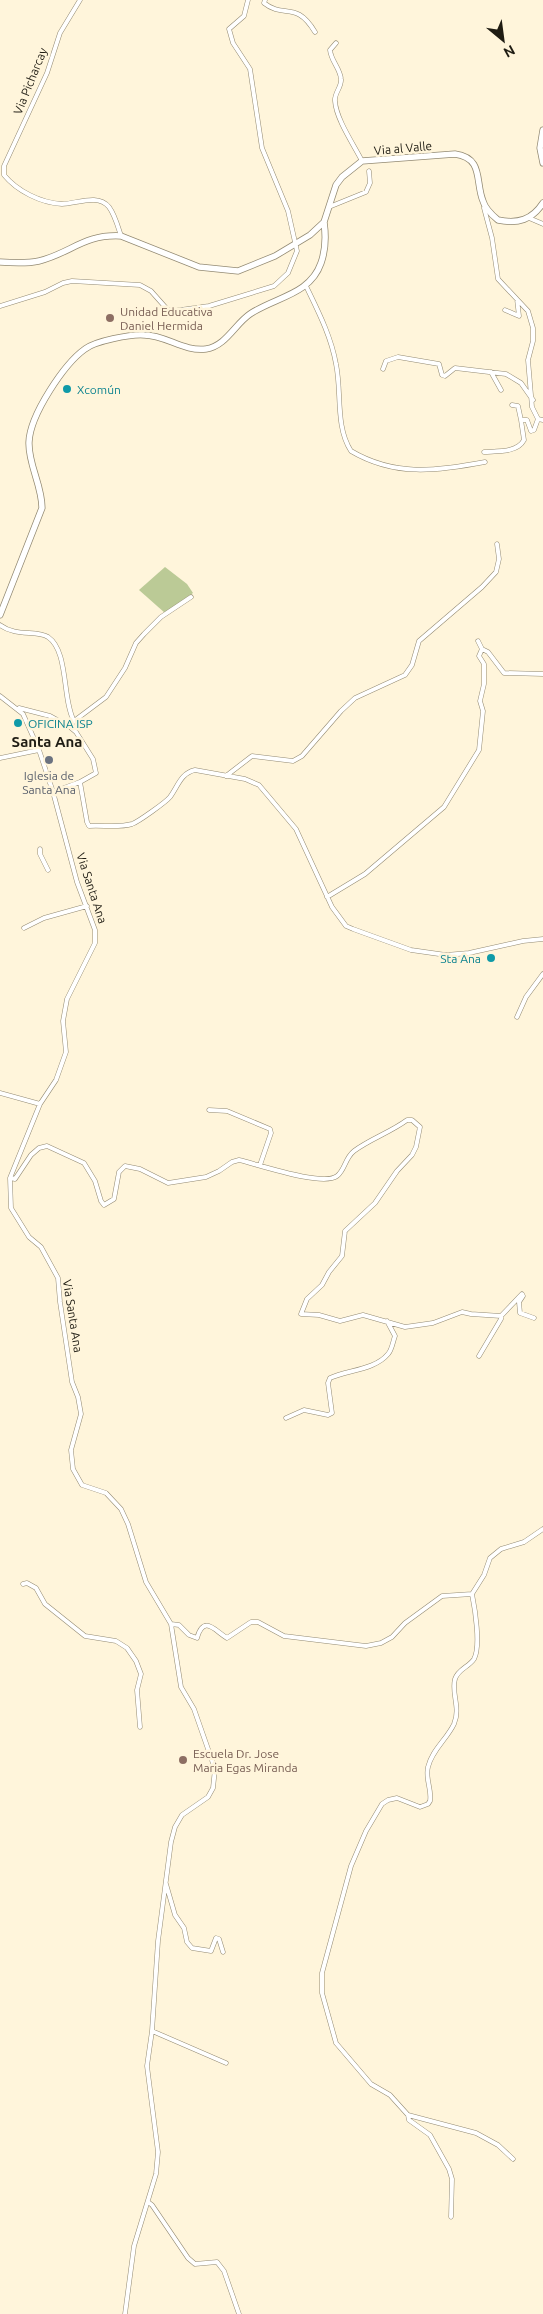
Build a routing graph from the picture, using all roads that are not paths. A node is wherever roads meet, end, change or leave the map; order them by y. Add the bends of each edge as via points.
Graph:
1 (80, 0) edge
2 (248, 0) edge
3 (265, 0) edge
4 (315, 32) dead end
5 (336, 43) dead end
6 (543, 130) edge
7 (362, 162) junction
8 (543, 162) edge
9 (369, 171) dead end
10 (482, 201) junction
11 (543, 203) edge
12 (329, 207) junction
13 (529, 218) junction
14 (324, 222) junction
15 (543, 224) edge
16 (121, 236) junction
17 (296, 244) junction
18 (0, 262) edge
19 (306, 286) junction
20 (517, 297) junction
21 (0, 306) edge
22 (505, 310) dead end
23 (383, 369) dead end
24 (491, 372) junction
25 (501, 390) dead end
26 (533, 400) junction
27 (512, 404) dead end
28 (541, 419) edge
29 (521, 420) junction
30 (484, 452) dead end
31 (485, 462) dead end
32 (498, 544) dead end
33 (192, 597) dead end
34 (0, 615) edge
35 (0, 625) edge
36 (478, 641) dead end
37 (482, 649) junction
38 (543, 674) edge
39 (0, 696) edge
40 (15, 706) junction
41 (74, 721) junction
42 (70, 727) junction
43 (38, 750) junction
44 (0, 758) edge
45 (226, 776) junction
46 (80, 782) junction
47 (53, 792) junction
48 (40, 849) dead end
49 (48, 870) dead end
50 (327, 897) junction
51 (87, 906) junction
52 (24, 928) dead end
53 (543, 939) edge
54 (543, 974) edge
55 (517, 1017) dead end
56 (0, 1093) edge
57 (40, 1104) junction
58 (209, 1110) dead end
59 (260, 1165) junction
60 (10, 1178) junction
61 (501, 1316) junction
62 (534, 1318) dead end
63 (387, 1321) junction
64 (479, 1356) dead end
65 (286, 1418) dead end
66 (543, 1529) edge
67 (23, 1584) dead end
68 (472, 1594) junction
69 (171, 1624) junction
70 (140, 1727) dead end
71 (165, 1881) junction
72 (223, 1952) dead end
73 (152, 2031) junction
74 (226, 2063) dead end
75 (408, 2115) junction
76 (513, 2159) dead end
77 (148, 2202) junction
78 (451, 2217) dead end
79 (125, 2314) edge
80 (240, 2314) edge

1 - 16 street, Via Picharcay via 60,33 47,73 4,166 4,175 15,187 48,202 102,202 109,207
2 - 17 street via 244,16 229,29 233,43 250,69 262,148 288,212
3 - 4 street via 264,3 272,8 300,12
5 - 7 street via 330,50 341,76 335,103
6 - 8 main road via 540,148
7 - 10 main road, Via al Valle via 460,154 476,167
7 - 12 main road, Via al Valle via 336,185
9 - 12 street via 370,184 366,192
10 - 13 main road via 498,220 512,222
10 - 20 street via 498,278
11 - 13 main road
12 - 14 main road, Via al Valle
13 - 15 street
14 - 17 main road
14 - 19 main road via 324,257 318,272
16 - 17 main road via 199,267 232,271 249,268
16 - 18 main road via 94,237 34,262
17 - 21 street via 293,263 274,286 199,308 167,309 151,291 140,285 72,281
19 - 31 street via 325,324 333,350 340,418 351,451 374,462 414,471 442,470
19 - 34 main road via 250,313 225,339 209,349 190,348 144,334 94,344 72,360 50,391 32,426 28,444 42,494 42,508
20 - 22 street via 519,316
20 - 26 street via 528,311 533,328 528,360
23 - 24 street via 386,361 398,357 439,364 445,376 455,368
24 - 25 street
24 - 26 street via 506,374 522,383
26 - 28 street via 534,413
27 - 29 street via 518,406
28 - 29 street via 531,431 527,420
29 - 30 street via 522,443 510,450
32 - 45 street via 496,572 419,641 412,665 405,675 355,698 302,756 293,761 252,756
33 - 41 street via 161,617 144,634 106,697
35 - 41 street via 13,632 43,635 52,641 59,655
36 - 37 street
37 - 38 street via 488,652 504,674
37 - 50 street via 479,656 484,664 484,684 480,701 483,711 479,750 444,807 365,874
39 - 40 street, Via Santa Ana
40 - 42 street via 50,716
40 - 43 street, Via Santa Ana via 24,714
41 - 42 street
42 - 46 street via 82,742 96,770 92,777
43 - 44 street
43 - 47 street, Via Santa Ana
45 - 46 street via 188,771 169,799 141,820 117,826 89,826
45 - 50 street via 253,782 270,796 302,840
46 - 47 street
47 - 51 street, Via Santa Ana via 77,882
48 - 49 street
50 - 53 street via 346,926 411,950 446,955
51 - 52 street via 44,918
51 - 57 street, Via Santa Ana via 95,930 95,943 67,999 64,1021 66,1052 56,1080
54 - 55 street via 526,997
56 - 57 street
57 - 60 street, Via Santa Ana
58 - 59 street via 227,1111 270,1129
59 - 60 street via 239,1160 206,1177 168,1182 125,1166 119,1172 114,1199 104,1205 84,1163 47,1146 31,1154 15,1179
59 - 63 street via 312,1179 330,1179 336,1177 356,1150 407,1120 417,1123 420,1127 412,1155 375,1203 345,1231 342,1256 301,1311 303,1315 319,1315 340,1321 363,1315
60 - 69 street, Via Santa Ana via 12,1213 29,1237 41,1247 58,1278 72,1382 81,1414 71,1450 73,1469 82,1485 106,1493 121,1508 146,1582
61 - 62 street via 522,1294 520,1313
61 - 63 street via 462,1312 433,1323 405,1327
61 - 64 street
63 - 65 street via 395,1336 390,1353 361,1369 330,1378 332,1413 304,1410
66 - 68 street via 514,1547 501,1549 490,1558
67 - 70 street via 36,1588 44,1604 85,1636 116,1641 127,1648 141,1674 138,1690
68 - 69 street via 442,1596 392,1637 366,1646 284,1636 258,1622 245,1624 227,1638 207,1625 197,1638 179,1625
68 - 75 street via 476,1625 474,1659 454,1680 458,1707 456,1718 428,1765 426,1778 430,1801 420,1807 397,1798 390,1799 379,1810 350,1866 322,1978 322,1993 336,2043 371,2084 390,2095
69 - 71 street, Via Santa Ana via 181,1688 194,1709 215,1769 208,1797 182,1815 175,1828
71 - 72 street via 187,1942 192,1948 211,1951 216,1938
71 - 73 street via 153,1984
73 - 74 street
73 - 77 street via 147,2066 158,2152
75 - 76 street via 476,2133 498,2145
75 - 78 street via 409,2120 430,2135 449,2169 452,2179
77 - 79 street via 134,2246
77 - 80 street via 194,2264 217,2262 224,2271

